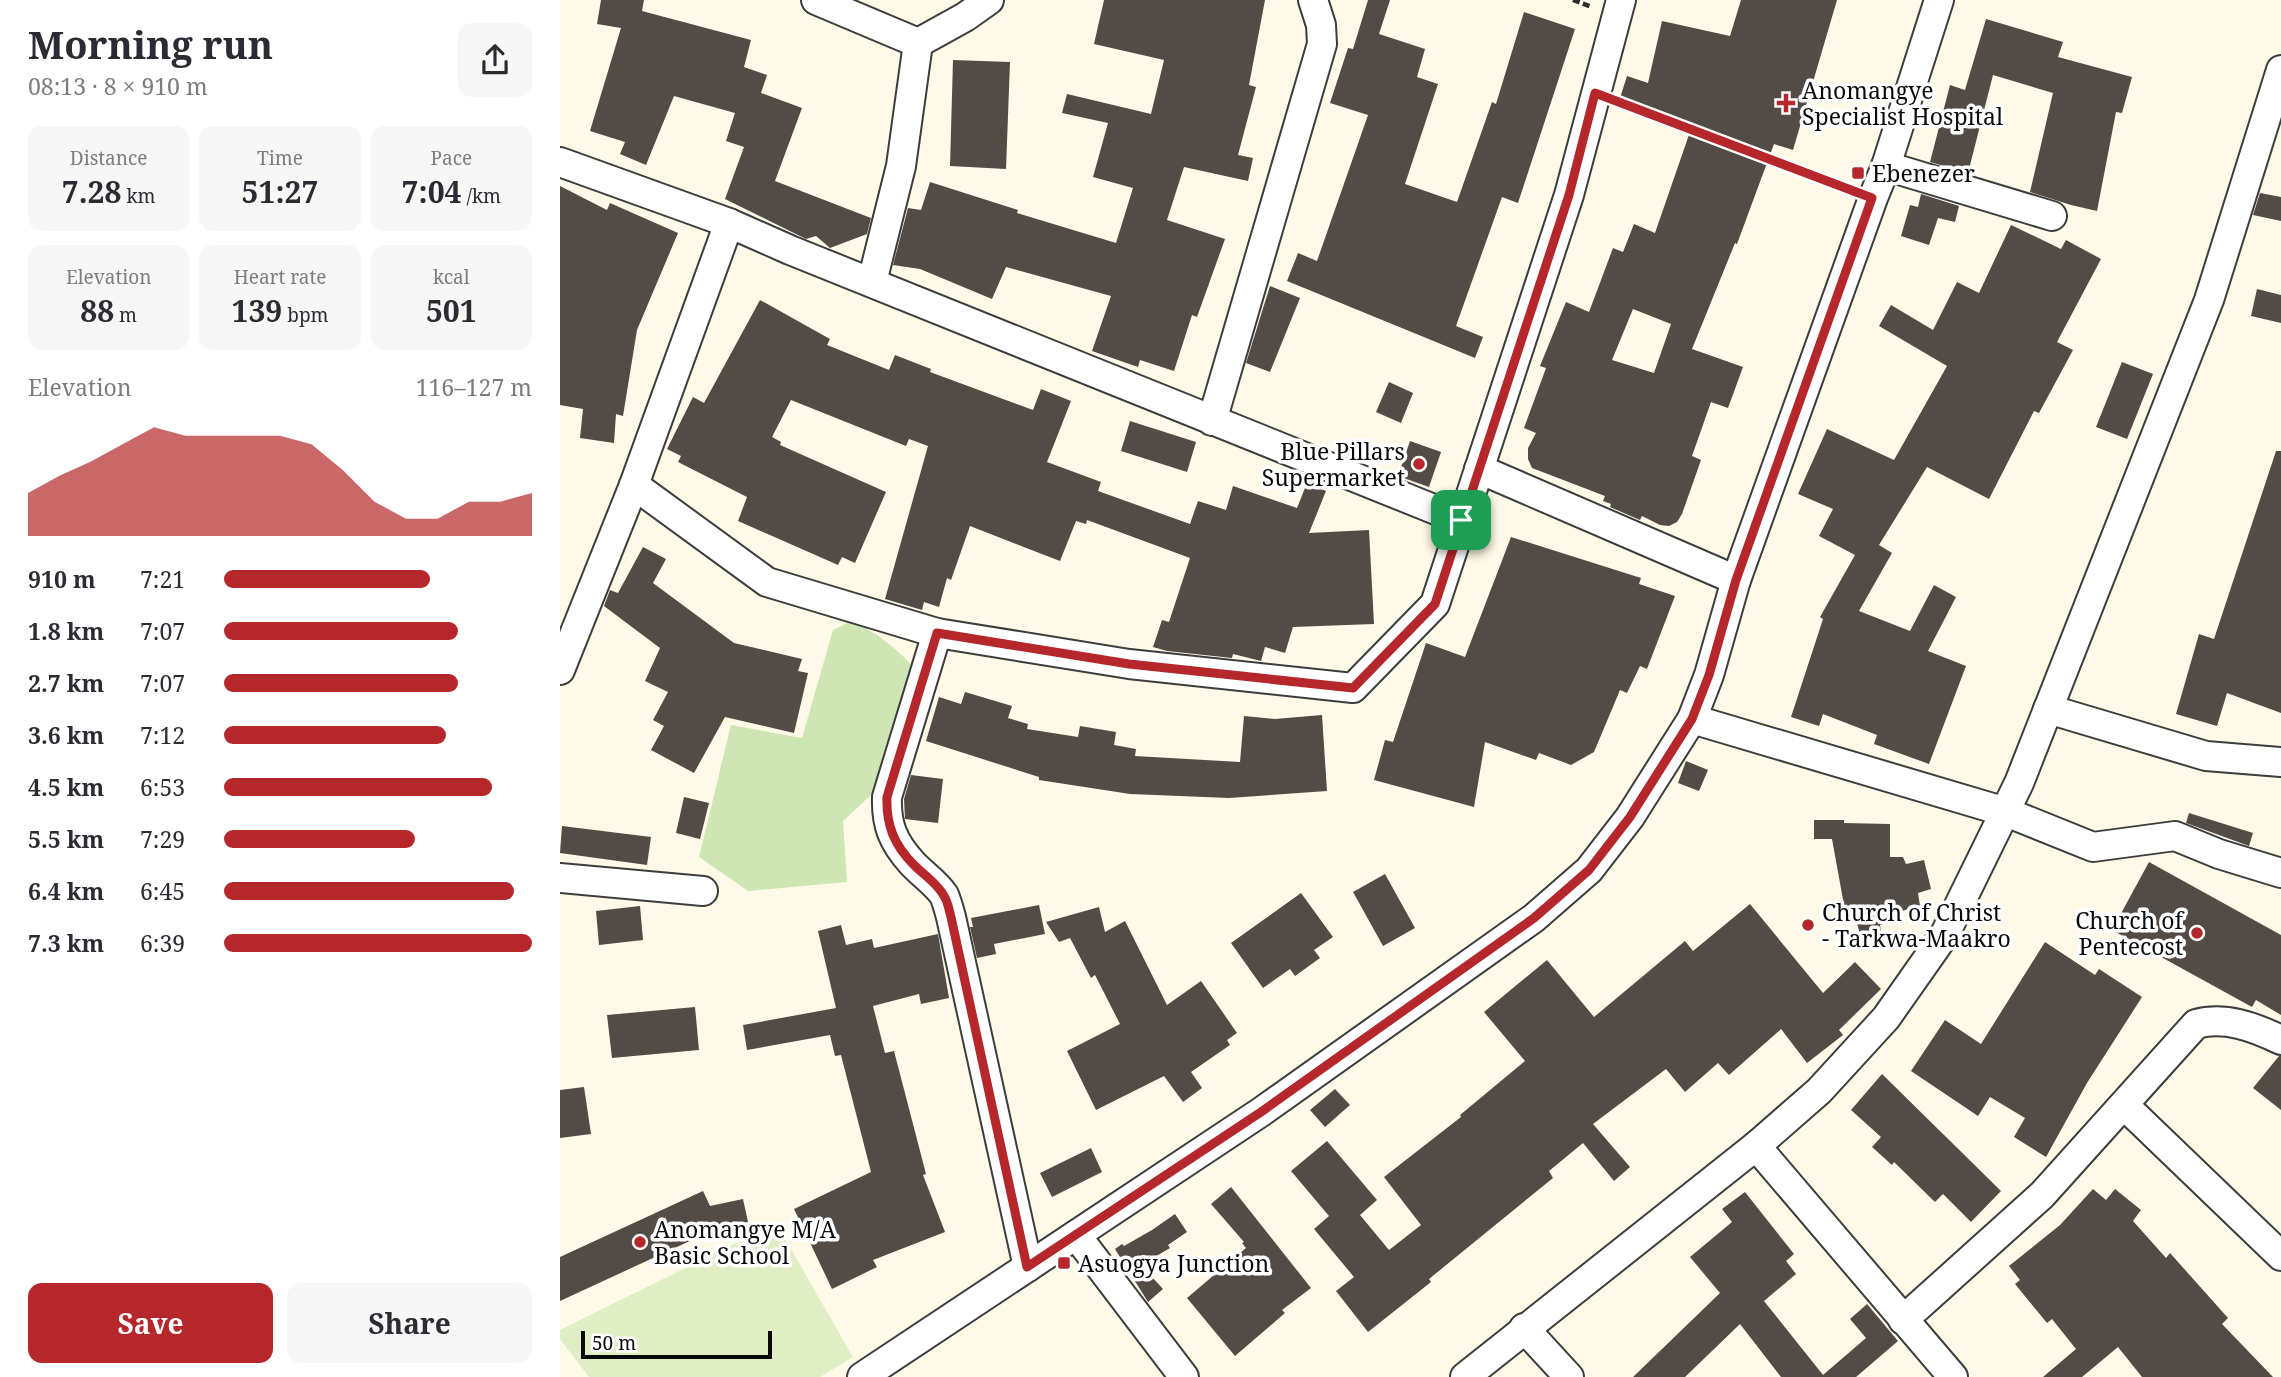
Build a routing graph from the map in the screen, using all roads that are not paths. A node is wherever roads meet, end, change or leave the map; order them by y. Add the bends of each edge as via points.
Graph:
1 (816, 0) edge
2 (989, 0) edge
3 (1312, 0) edge
4 (1621, 0) edge
5 (1939, 0) edge
6 (918, 43) junction
7 (2281, 71) edge
8 (560, 162) edge
9 (1886, 166) junction
10 (2052, 216) dead end
11 (729, 223) junction
12 (872, 282) junction
13 (1212, 421) junction
14 (1479, 469) junction
15 (634, 485) junction
16 (1461, 520) junction
17 (1736, 580) junction
18 (937, 633) junction
19 (560, 670) edge
20 (2048, 709) junction
21 (1692, 719) junction
22 (2281, 762) edge
23 (2006, 812) junction
24 (2281, 873) edge
25 (560, 878) edge
26 (703, 891) dead end
27 (2281, 1040) edge
28 (2124, 1105) junction
29 (1756, 1146) junction
30 (1076, 1235) junction
31 (2281, 1256) edge
32 (1027, 1267) junction
33 (1903, 1320) junction
34 (1524, 1328) junction
35 (862, 1377) edge
36 (1184, 1377) edge
37 (1465, 1377) edge
38 (1569, 1377) edge
39 (1953, 1377) edge

1 - 6 street
2 - 6 street
3 - 13 street via 1322,44
4 - 14 street via 1569,195
5 - 9 street
6 - 12 street via 901,166
7 - 20 street via 2209,300
8 - 11 street
9 - 10 street
9 - 17 street
11 - 12 street
11 - 15 street
12 - 13 street
13 - 16 street
14 - 16 street
14 - 17 street
15 - 18 street via 767,582
15 - 19 street
16 - 18 street via 1435,604 1353,688 1129,664
17 - 21 street
18 - 32 street via 887,797 886,818 893,837 913,864 945,897
20 - 22 street via 2206,756
20 - 23 street
21 - 23 street
21 - 30 street via 1630,817 1589,870 1534,918 1261,1112
23 - 24 street via 2093,847 2175,836
23 - 29 street via 1945,934 1886,1018 1819,1091
25 - 26 street
27 - 28 street via 2231,1022 2196,1024
28 - 31 street
28 - 33 street via 2042,1195
29 - 33 street
29 - 34 street
30 - 32 street
30 - 36 street
32 - 35 street
33 - 39 street
34 - 37 street
34 - 38 street

